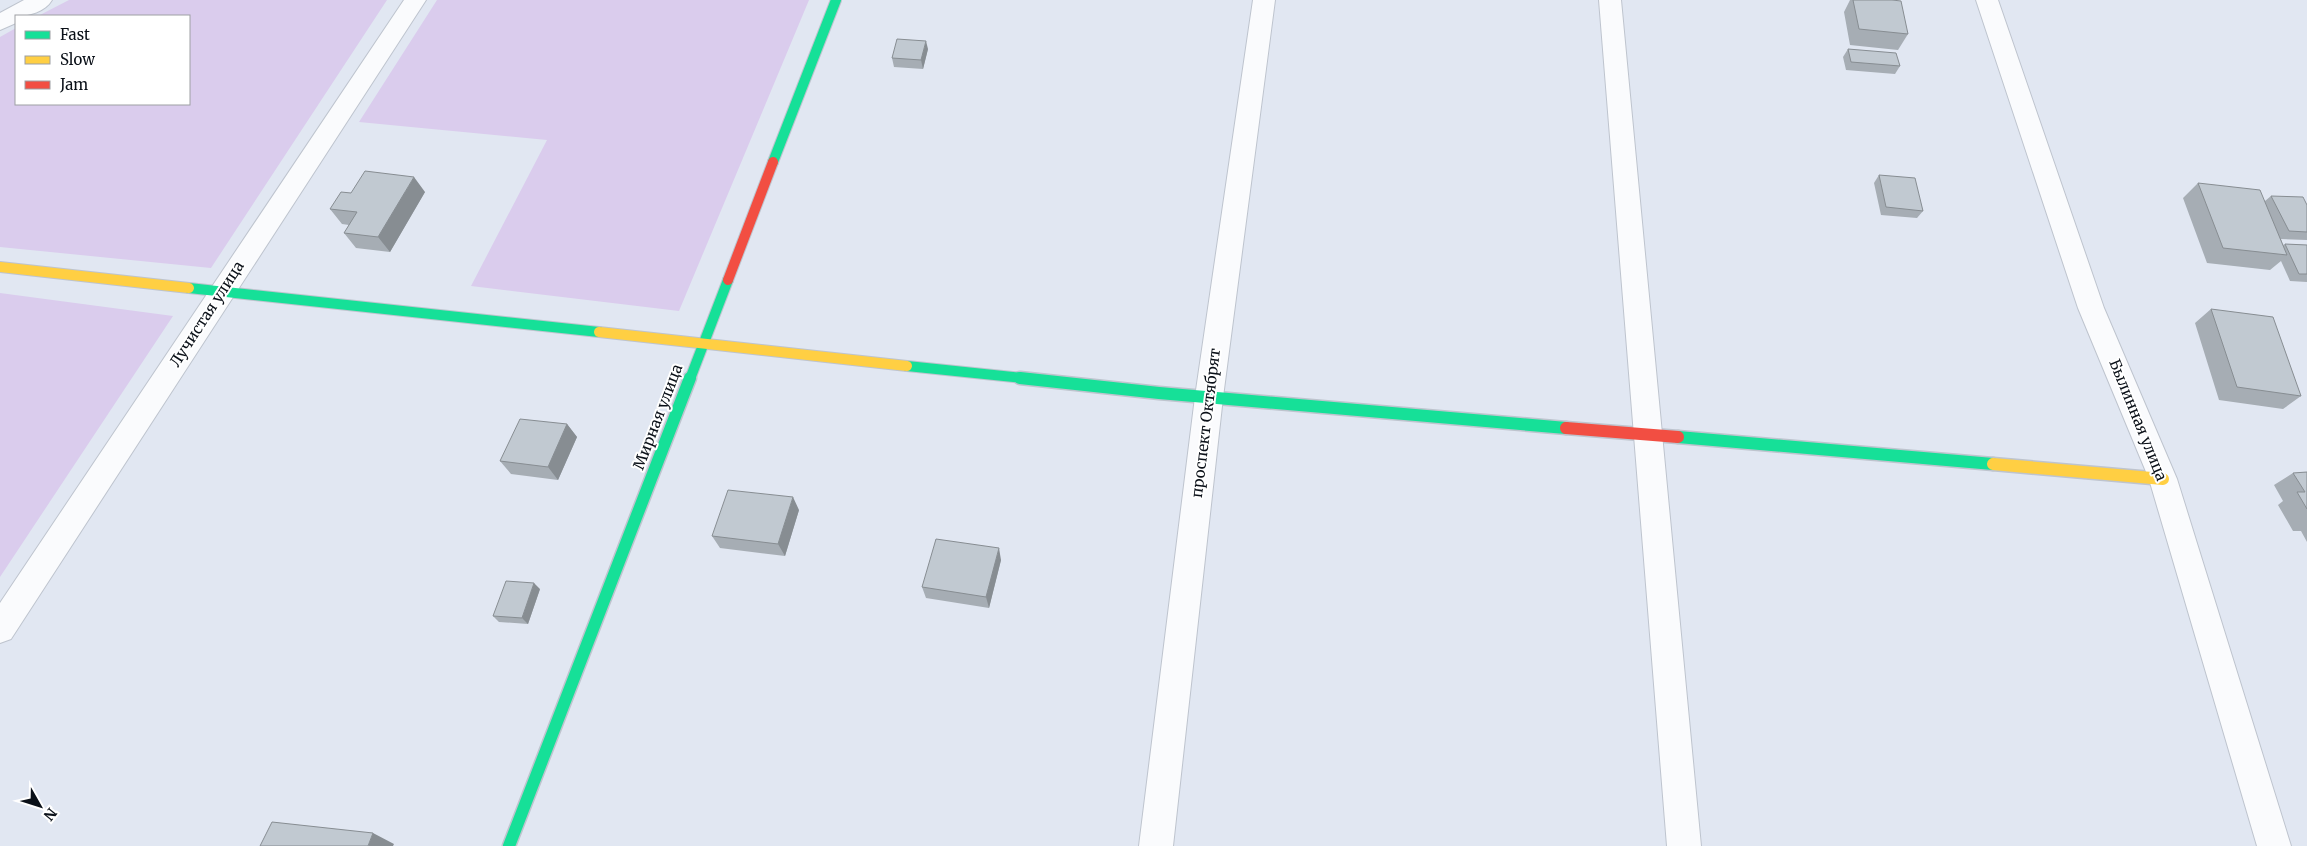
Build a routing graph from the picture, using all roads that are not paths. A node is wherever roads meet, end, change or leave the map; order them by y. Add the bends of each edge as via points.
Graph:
1 (41, 0) edge
2 (416, 0) edge
3 (836, 0) edge
4 (1264, 0) edge
5 (1610, 0) edge
6 (1987, 0) edge
7 (0, 22) edge
8 (0, 267) edge
9 (222, 291) junction
10 (702, 344) junction
11 (1209, 397) junction
12 (1646, 434) junction
13 (2163, 478) junction
14 (0, 629) edge
15 (509, 846) edge
16 (1156, 846) edge
17 (1684, 846) edge
18 (2274, 846) edge

1 - 7 street
2 - 9 street, Лучистая улица
3 - 10 street, Мирная улица
4 - 11 street, проспект Октябрят
5 - 12 street
6 - 13 street, Былинная улица via 2091,308
8 - 9 street
9 - 10 street
9 - 14 street, Лучистая улица
10 - 11 street
10 - 15 street, Мирная улица
11 - 12 street
11 - 16 street, проспект Октябрят
12 - 13 street
12 - 17 street
13 - 18 street, Былинная улица

